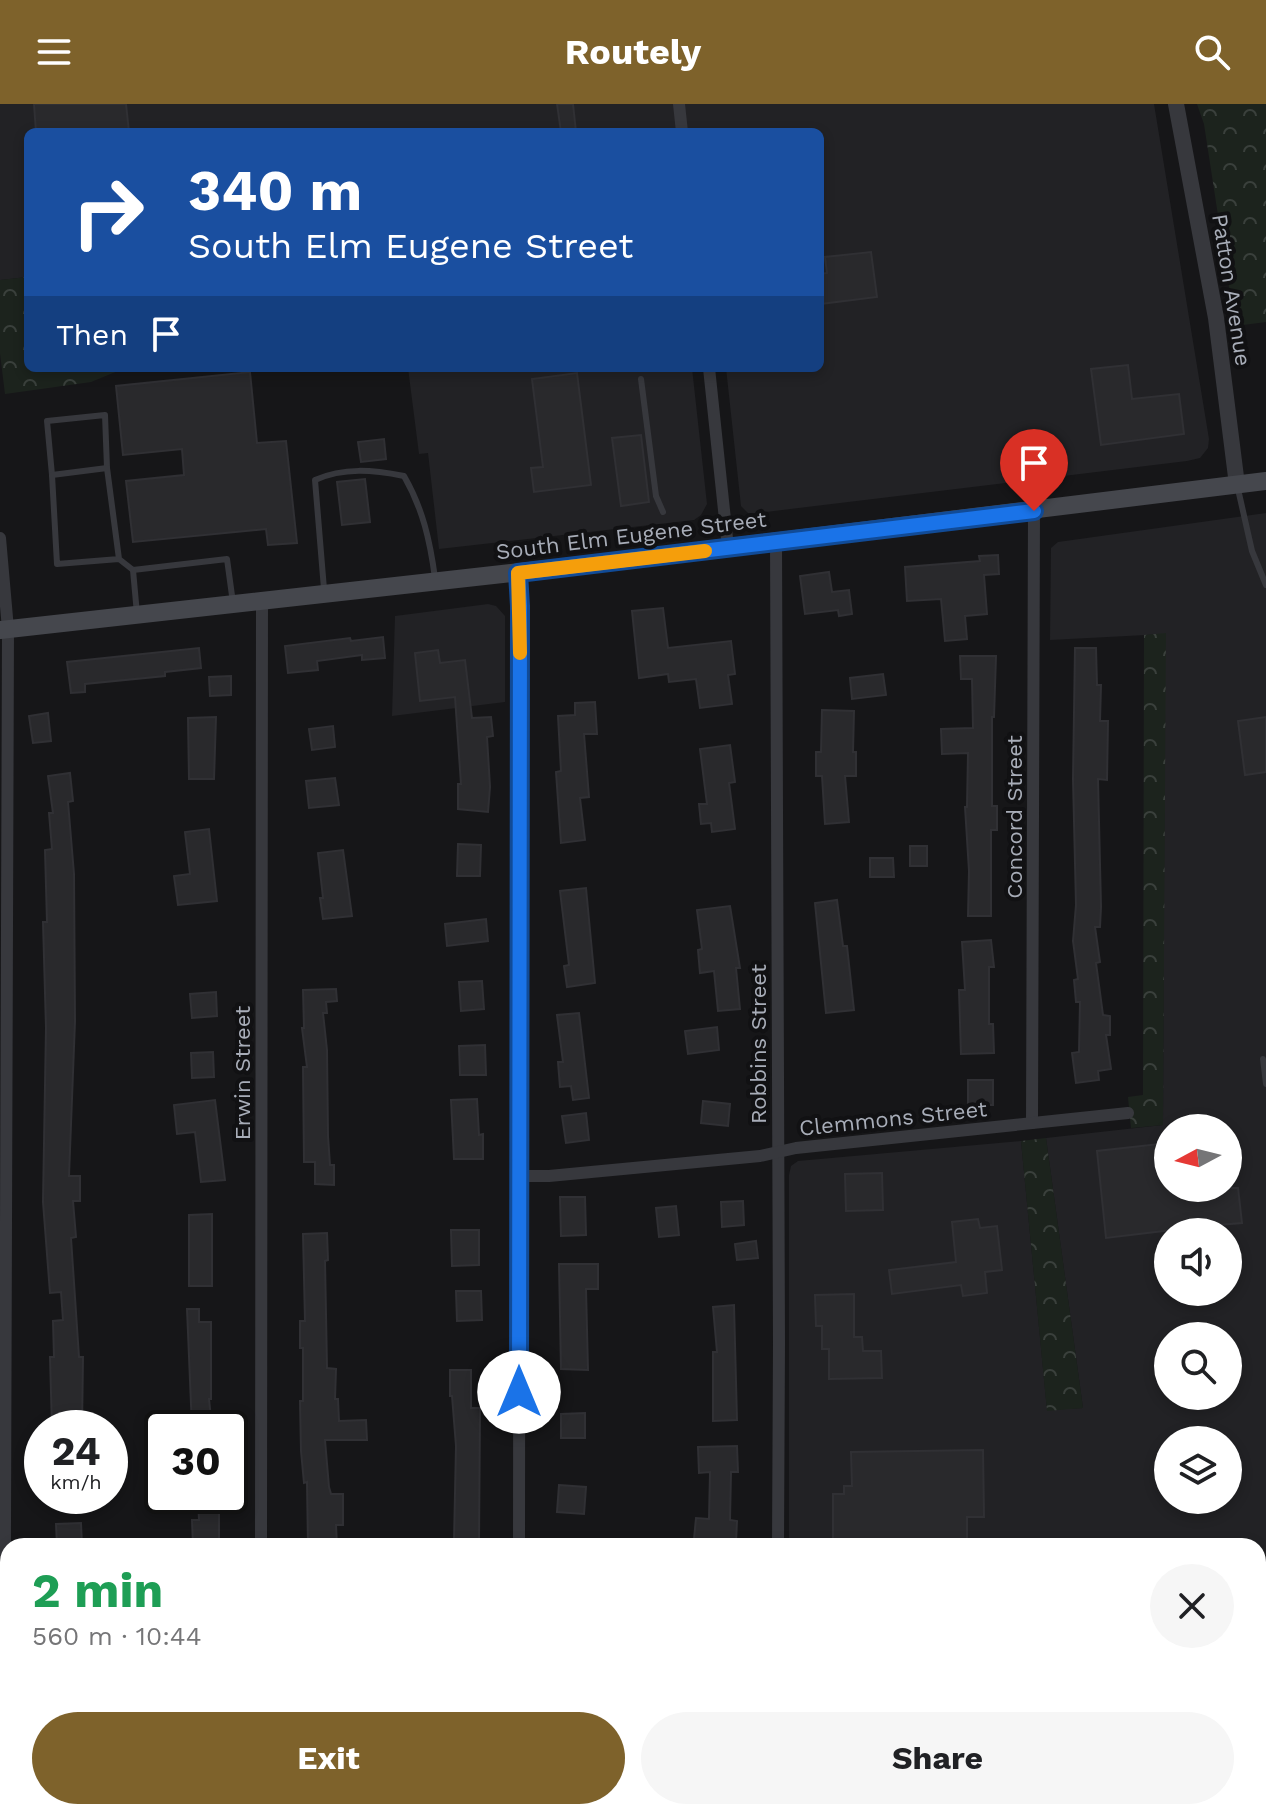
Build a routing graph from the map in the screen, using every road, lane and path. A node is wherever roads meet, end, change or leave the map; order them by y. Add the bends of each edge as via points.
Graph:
1 (679, 104) edge
2 (1176, 104) edge
3 (682, 128) edge
4 (709, 372) edge
5 (641, 379) dead end
6 (107, 468) junction
7 (52, 475) junction
8 (1266, 481) edge
9 (1237, 485) junction
10 (1034, 511) junction
11 (663, 512) dead end
12 (0, 538) edge
13 (776, 542) junction
14 (728, 548) junction
15 (119, 559) junction
16 (133, 570) junction
17 (518, 573) junction
18 (436, 581) junction
19 (1266, 585) edge
20 (325, 593) junction
21 (262, 599) junction
22 (233, 603) junction
23 (137, 614) junction
24 (4, 629) edge
25 (4, 752) edge
26 (1263, 1059) dead end
27 (1266, 1084) edge
28 (1128, 1113) dead end
29 (1032, 1123) junction
30 (779, 1152) junction
31 (520, 1176) junction
32 (4, 1538) edge
33 (261, 1538) edge
34 (519, 1538) edge
35 (778, 1538) edge

1 - 3 street
2 - 9 street, Patton Avenue via 1214,305
4 - 14 street
5 - 11 lane via 656,496
6 - 7 lane
6 - 7 lane via 105,415 47,421
6 - 15 lane
7 - 15 lane via 57,564
8 - 9 main road, South Elm Eugene Street
9 - 10 main road, South Elm Eugene Street
9 - 19 lane
10 - 13 main road, South Elm Eugene Street
10 - 29 street, Concord Street
12 - 24 street
13 - 14 main road, South Elm Eugene Street
13 - 30 street, Robbins Street
14 - 17 main road, South Elm Eugene Street
15 - 16 lane
16 - 22 lane via 227,559
16 - 23 lane
17 - 18 main road, South Elm Eugene Street
17 - 31 street
18 - 20 main road, South Elm Eugene Street
18 - 20 lane via 419,501 404,476 335,471 315,480
20 - 21 main road, South Elm Eugene Street
21 - 22 main road, South Elm Eugene Street
21 - 33 street, Erwin Street
22 - 23 main road, South Elm Eugene Street
23 - 24 main road, South Elm Eugene Street
24 - 25 street
25 - 32 street
26 - 27 lane
28 - 29 street, Clemmons Street
29 - 30 street, Clemmons Street
30 - 31 street, Clemmons Street
30 - 35 street, Robbins Street
31 - 34 street

